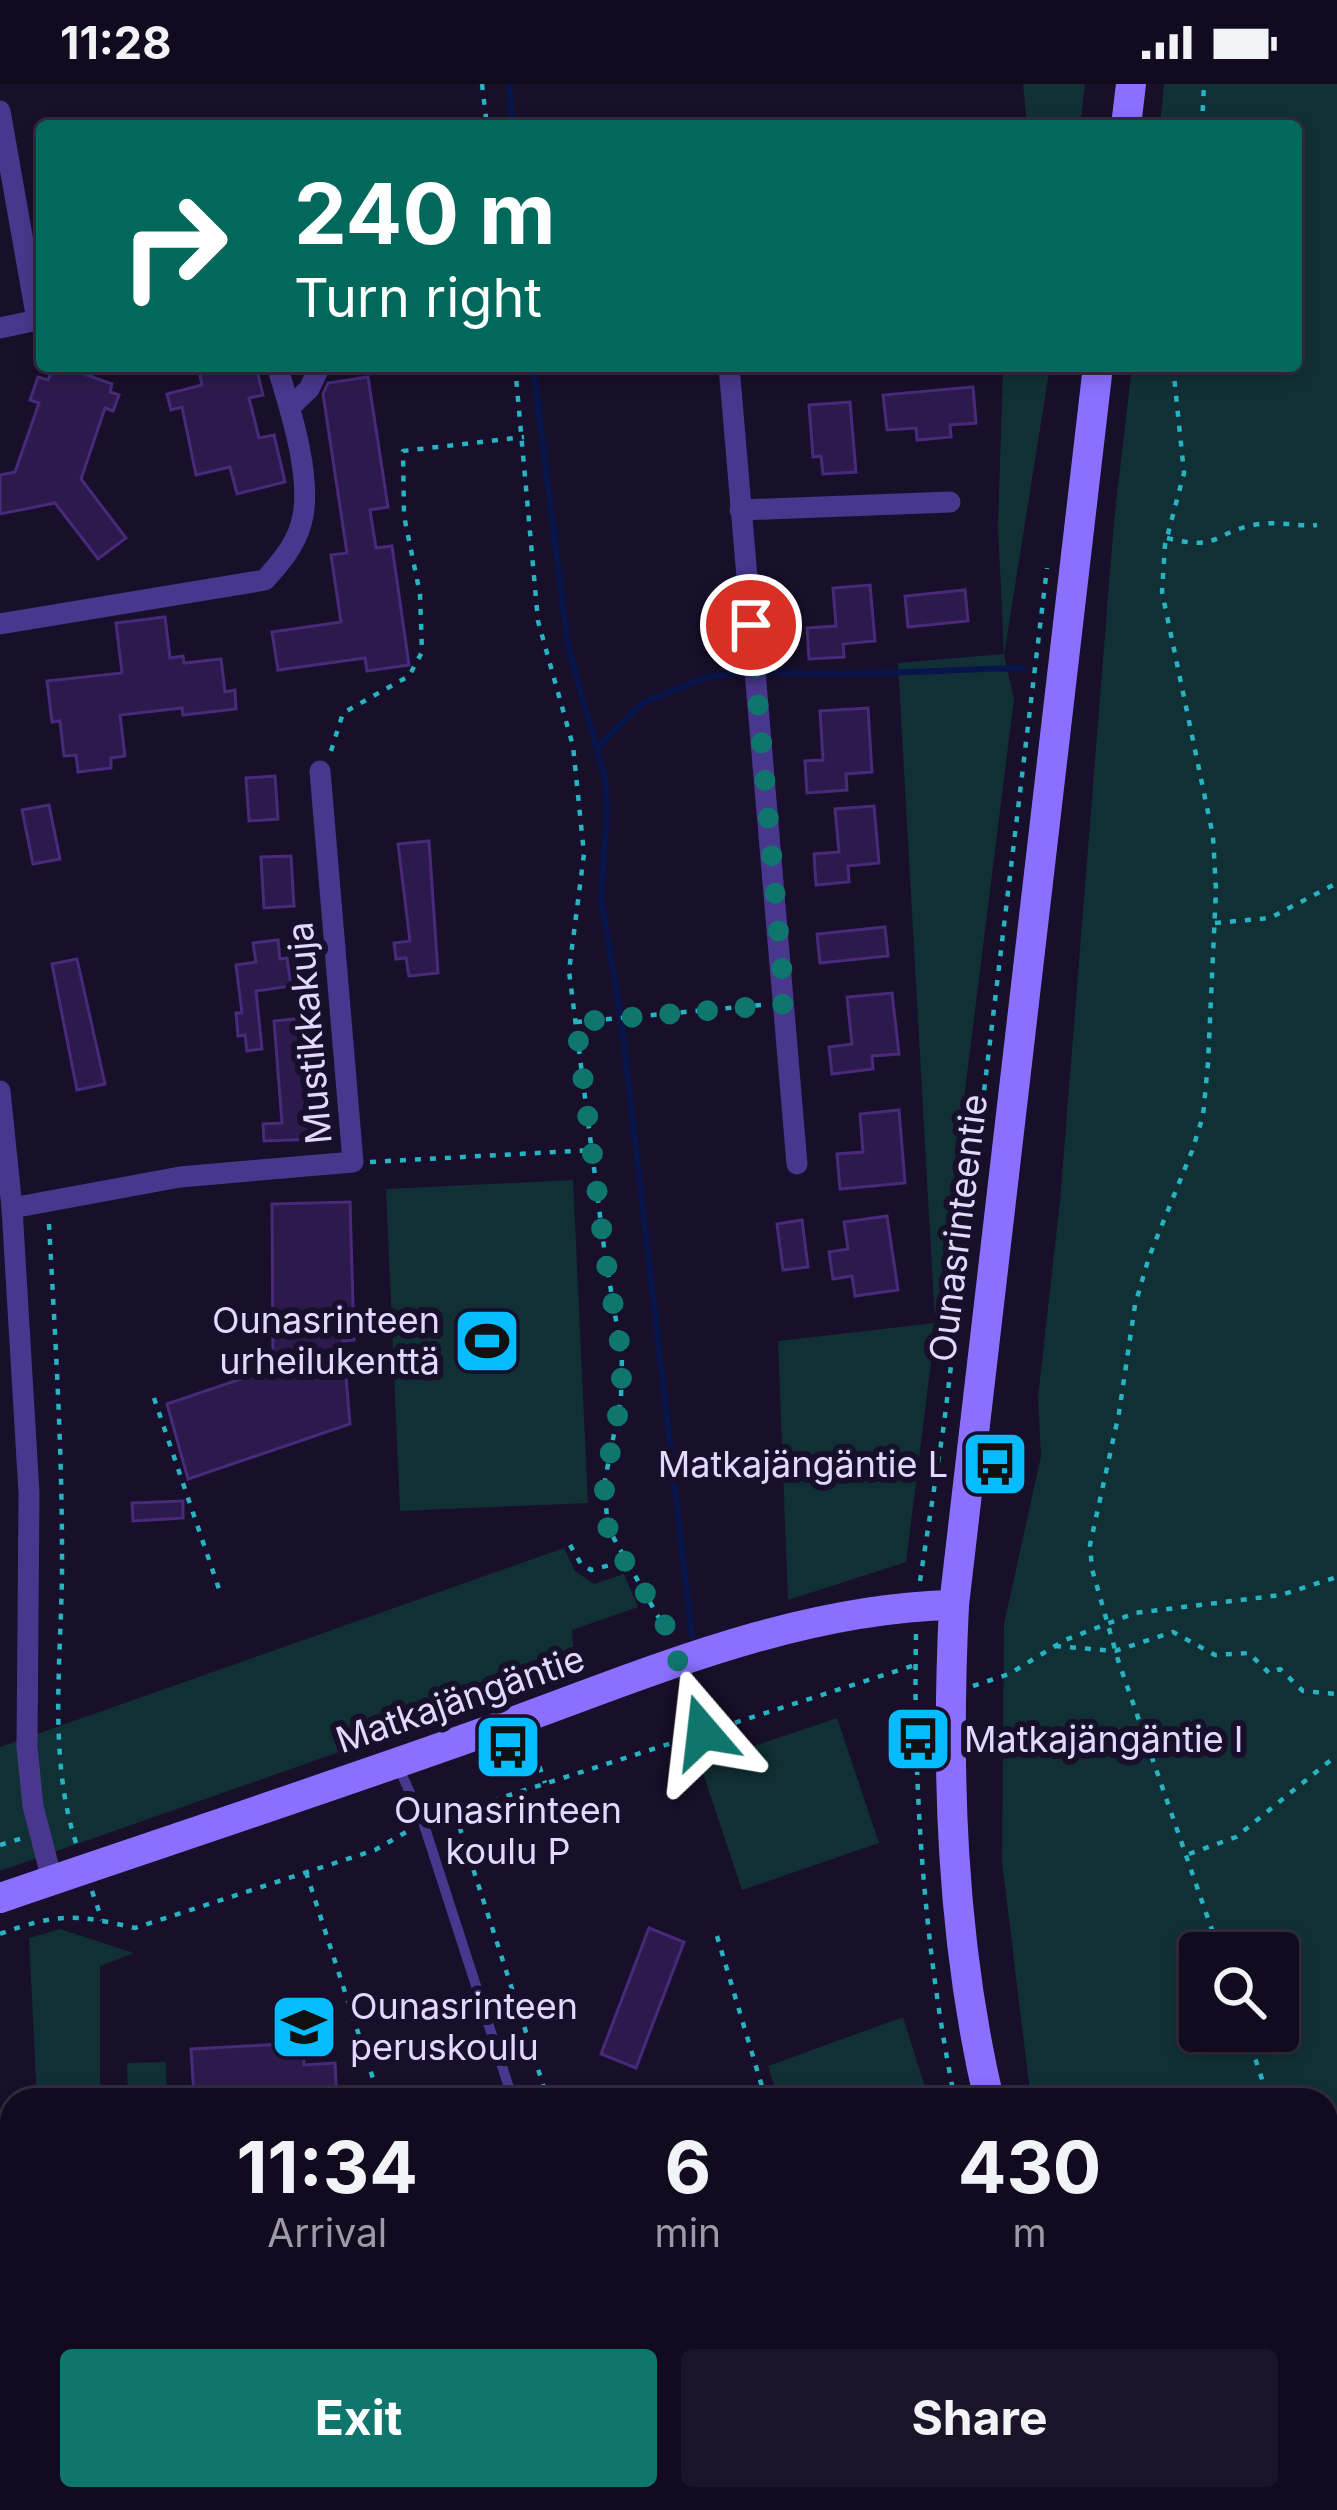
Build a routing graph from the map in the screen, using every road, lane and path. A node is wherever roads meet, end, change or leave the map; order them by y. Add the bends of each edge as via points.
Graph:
1 (482, 84) edge
2 (1131, 84) edge
3 (1204, 84) edge
4 (0, 111) edge
5 (486, 120) edge
6 (1127, 120) edge
7 (1202, 120) edge
8 (36, 304) edge
9 (36, 321) edge
10 (0, 328) edge
11 (279, 372) edge
12 (317, 372) edge
13 (515, 372) edge
14 (729, 372) edge
15 (1097, 372) edge
16 (1174, 372) edge
17 (290, 407) junction
18 (524, 437) junction
19 (950, 502) dead end
20 (740, 510) junction
21 (1317, 524) dead end
22 (1167, 538) junction
23 (0, 624) edge
24 (320, 771) joint
25 (1337, 884) edge
26 (1215, 923) junction
27 (785, 1004) junction
28 (576, 1022) junction
29 (0, 1091) edge
30 (592, 1150) junction
31 (353, 1162) junction
32 (797, 1164) dead end
33 (48, 1200) junction
34 (12, 1208) junction
35 (154, 1398) dead end
36 (570, 1545) dead end
37 (625, 1561) junction
38 (1337, 1577) edge
39 (220, 1592) dead end
40 (954, 1604) junction
41 (1107, 1623) junction
42 (1054, 1646) junction
43 (1115, 1651) junction
44 (681, 1662) junction
45 (915, 1665) dead end
46 (951, 1691) junction
47 (1337, 1694) edge
48 (703, 1732) junction
49 (530, 1738) dead end
50 (1337, 1755) edge
51 (397, 1763) junction
52 (545, 1783) junction
53 (455, 1813) junction
54 (423, 1822) junction
55 (1188, 1854) junction
56 (85, 1869) junction
57 (306, 1872) junction
58 (52, 1880) junction
59 (0, 1898) edge
60 (102, 1920) junction
61 (1213, 1932) edge
62 (0, 1934) edge
63 (717, 1936) dead end
64 (1253, 2052) edge
65 (376, 2088) edge
66 (509, 2088) edge
67 (544, 2088) edge
68 (762, 2088) edge
69 (987, 2088) edge
70 (1265, 2088) edge

1 - 5 path
2 - 6 street
3 - 7 path
4 - 8 street
9 - 10 street
11 - 17 street
12 - 17 street
13 - 18 path
14 - 20 street
15 - 40 street, Ounasrinteentie
16 - 22 path via 1184,473
17 - 23 street via 303,519 266,580
18 - 24 path via 403,451 422,652 409,676 343,713
18 - 28 path via 538,621 573,746 584,854 569,971
19 - 20 street
20 - 27 street
21 - 22 path via 1259,524 1197,544
22 - 26 path via 1162,592 1214,836
24 - 31 street, Mustikkakuja
25 - 26 path via 1270,918
26 - 41 path via 1202,1116 1135,1305 1090,1545
27 - 28 path
27 - 32 street
28 - 30 path
29 - 34 street
30 - 31 path
30 - 37 path via 622,1357 604,1485 608,1528
31 - 33 street, Mustikkakuja via 180,1177
33 - 34 street, Mustikkakuja
33 - 56 path via 62,1544 59,1712 69,1820
34 - 58 street via 29,1493 27,1747
35 - 39 path
36 - 37 path via 591,1570
37 - 44 path
38 - 41 path via 1281,1595 1170,1606
40 - 44 street, Matkajängäntie via 839,1616
40 - 46 street, Ounasrinteentie
41 - 42 path
41 - 43 path
42 - 43 path
42 - 46 path via 1009,1674
43 - 47 path via 1173,1632 1215,1655 1249,1653 1303,1690
43 - 55 path
44 - 48 path
44 - 51 street, Matkajängäntie
45 - 48 path
46 - 69 street, Ounasrinteentie via 962,1940
48 - 52 path
49 - 52 path
50 - 55 path via 1236,1837
51 - 54 lane
51 - 56 street, Matkajängäntie
52 - 53 path
53 - 54 path
53 - 67 path
54 - 57 path via 376,1850
54 - 66 lane
55 - 61 path
56 - 58 street, Matkajängäntie
56 - 60 path
57 - 60 path via 135,1928
57 - 65 path
58 - 59 street, Matkajängäntie
60 - 62 path via 45,1917
63 - 68 path
64 - 70 path

